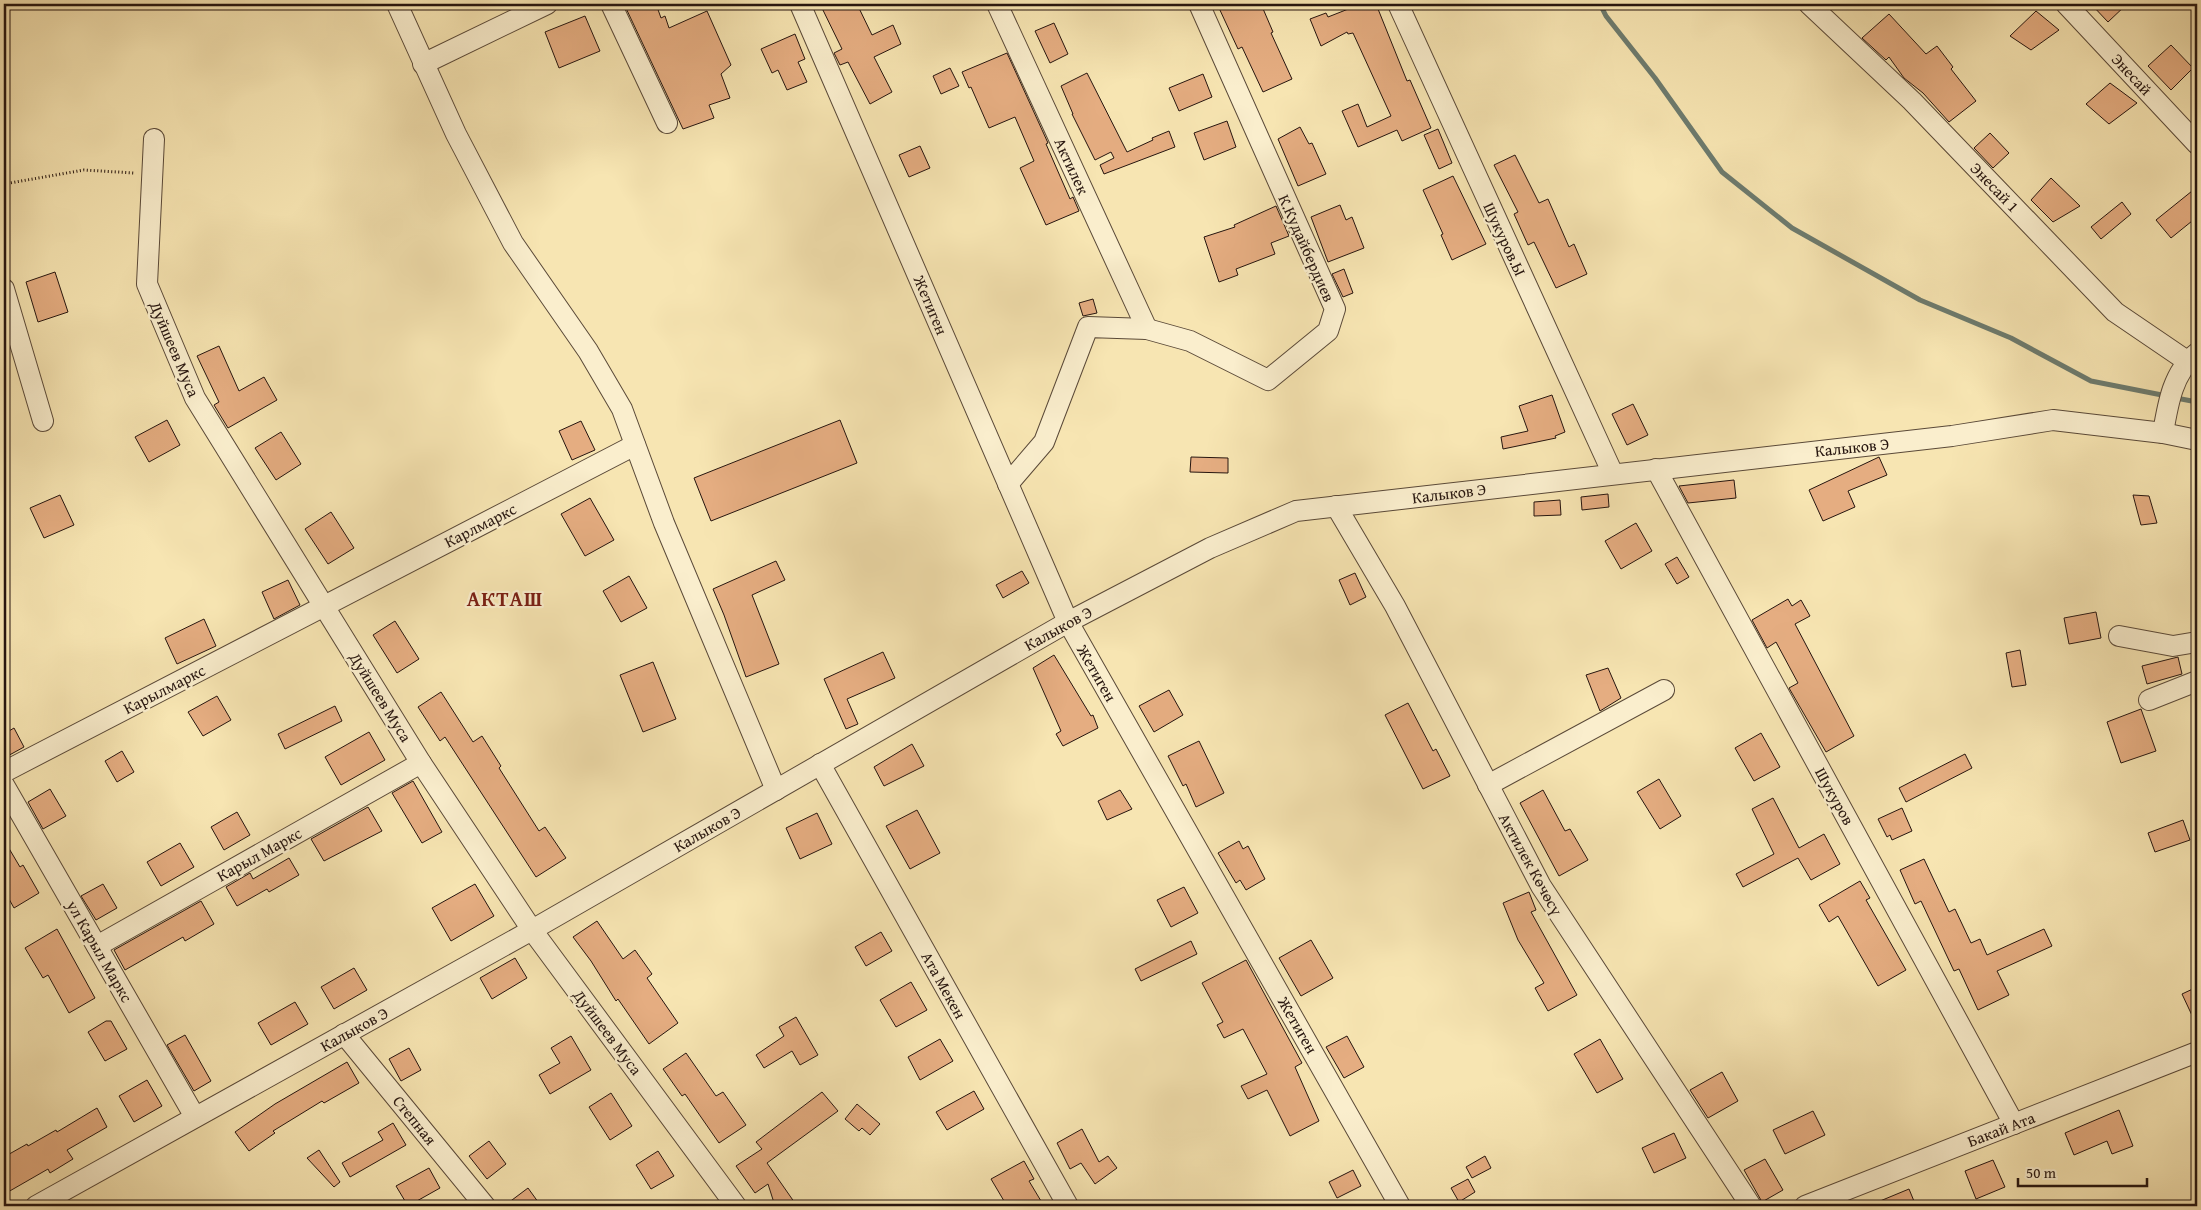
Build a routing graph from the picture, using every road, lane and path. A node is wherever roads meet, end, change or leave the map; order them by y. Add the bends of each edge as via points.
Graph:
1 (397, 4) edge
2 (547, 4) edge
3 (611, 4) edge
4 (800, 4) edge
5 (997, 4) edge
6 (1199, 4) edge
7 (1398, 4) edge
8 (1809, 4) edge
9 (2066, 4) edge
10 (423, 64) junction
11 (666, 123) dead end
12 (154, 139) dead end
13 (2197, 144) edge
14 (152, 175) junction
15 (4, 184) edge
16 (4, 289) edge
17 (1147, 329) junction
18 (2187, 363) edge
19 (43, 421) dead end
20 (2164, 427) junction
21 (2197, 440) edge
22 (635, 445) junction
23 (1656, 469) junction
24 (1613, 474) junction
25 (1008, 484) junction
26 (1336, 506) junction
27 (324, 606) junction
28 (1068, 622) junction
29 (2120, 636) dead end
30 (2197, 642) edge
31 (2197, 681) edge
32 (1664, 690) dead end
33 (2148, 700) dead end
34 (421, 763) junction
35 (820, 764) junction
36 (4, 772) edge
37 (4, 784) edge
38 (1488, 785) junction
39 (776, 790) junction
40 (532, 930) junction
41 (97, 946) junction
42 (344, 1034) junction
43 (2197, 1052) edge
44 (196, 1117) junction
45 (2014, 1124) junction
46 (36, 1206) edge
47 (485, 1206) edge
48 (736, 1206) edge
49 (1068, 1206) edge
50 (1400, 1206) edge
51 (1751, 1206) edge
52 (1805, 1206) edge

1 - 10 street
2 - 10 street
3 - 11 street
4 - 25 street, Жетиген
5 - 17 street, Актилек
6 - 17 street, К.Кудайбердиев via 1335,309 1328,331 1268,380 1190,341
7 - 24 street, Шукуров.Ы
8 - 18 street, Энесай 1 via 1912,101 2114,312
9 - 13 street, Энесай
10 - 22 street via 513,243 588,351 622,409
12 - 14 street, Дуйшеев Муса
14 - 15 path via 84,170
14 - 27 street, Дуйшеев Муса via 147,284 195,398
16 - 19 street
17 - 25 street, К.Кудайбердиев via 1088,326 1044,442
18 - 20 street
20 - 21 street, Калыков Э
20 - 23 street, Калыков Э via 2053,420 1952,436
22 - 27 street, Карлмаркс
22 - 39 street
23 - 24 street, Калыков Э
23 - 45 street, Шукуров
24 - 26 street, Калыков Э
25 - 28 street, Жетиген
26 - 28 street, Калыков Э via 1296,511 1236,536
26 - 38 street, Актилек Көчөсү via 1395,606
27 - 34 street, Дуйшеев Муса
27 - 36 street, Карылмаркс
28 - 35 street, Калыков Э
28 - 50 street, Жетиген
29 - 30 street via 2173,646
31 - 33 street
32 - 38 street
34 - 40 street, Дуйшеев Муса
34 - 41 street, Карыл Маркс
35 - 39 street, Калыков Э
35 - 49 street, Ата Мекен
37 - 41 street, ул Карыл Маркс
38 - 51 street, Актилек Көчөсү via 1541,886
39 - 40 street, Калыков Э
40 - 42 street, Калыков Э
40 - 48 street, Дуйшеев Муса
41 - 44 street, ул Карыл Маркс
42 - 44 street, Калыков Э
42 - 47 street, Степная
43 - 45 street, Бакай Ата
44 - 46 street, Калыков Э
45 - 52 street, Бакай Ата

